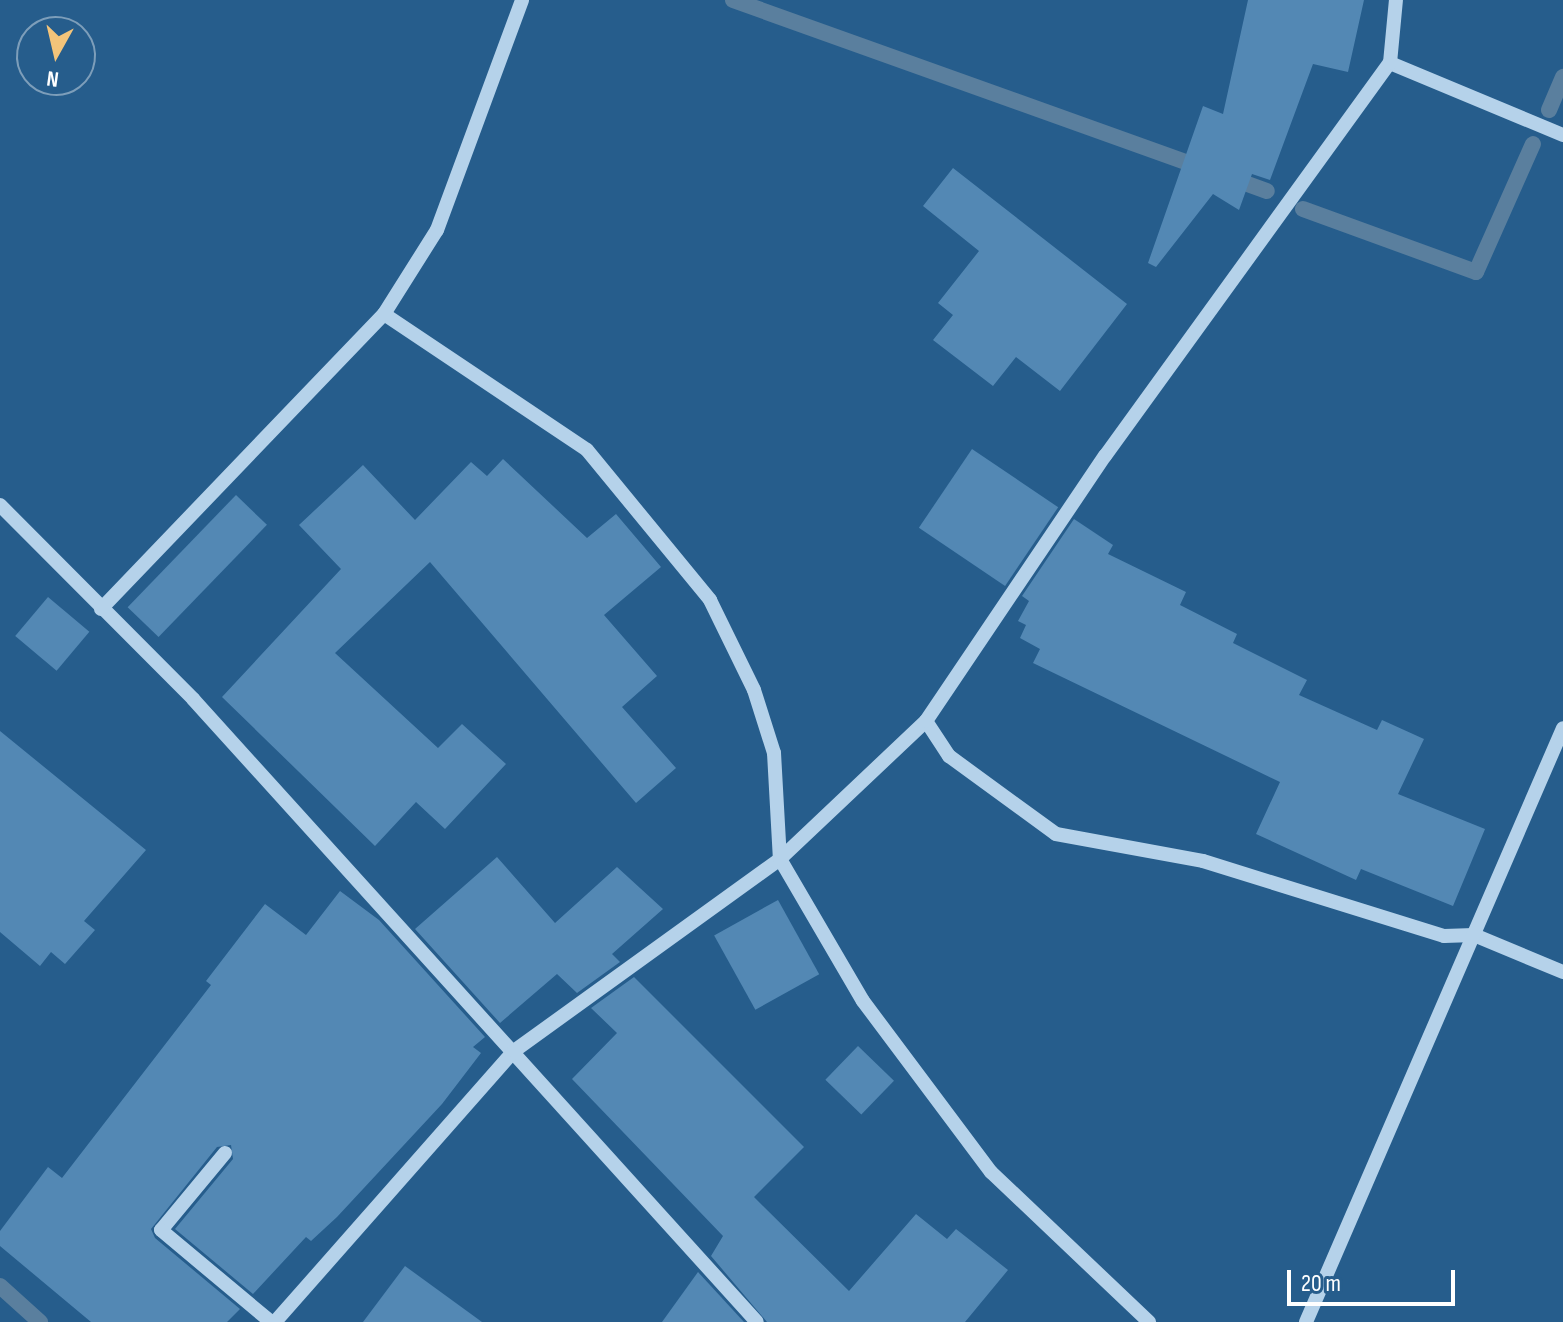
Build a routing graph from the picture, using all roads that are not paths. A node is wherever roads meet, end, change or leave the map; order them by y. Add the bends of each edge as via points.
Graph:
1 (522, 0) edge
2 (1396, 0) edge
3 (1390, 63) junction
4 (1563, 135) edge
5 (384, 314) junction
6 (0, 505) edge
7 (101, 609) junction
8 (926, 721) junction
9 (1563, 728) edge
10 (780, 859) junction
11 (1474, 935) junction
12 (1563, 972) edge
13 (514, 1051) junction
14 (225, 1153) dead end
15 (273, 1322) edge
16 (757, 1322) edge
17 (1149, 1322) edge
18 (1306, 1322) edge

1 - 5 street via 437,230
2 - 3 street
3 - 4 street
3 - 8 street via 1105,456
5 - 7 street
5 - 10 street via 587,450 710,600 754,690 774,753
6 - 7 street
7 - 13 street via 203,709
8 - 10 street
8 - 11 street via 949,756 1056,834 1203,861 1444,936
9 - 11 street
10 - 13 street
10 - 17 street via 863,1001 991,1172
11 - 12 street
11 - 18 street
13 - 15 street
13 - 16 street
14 - 15 street via 161,1230

